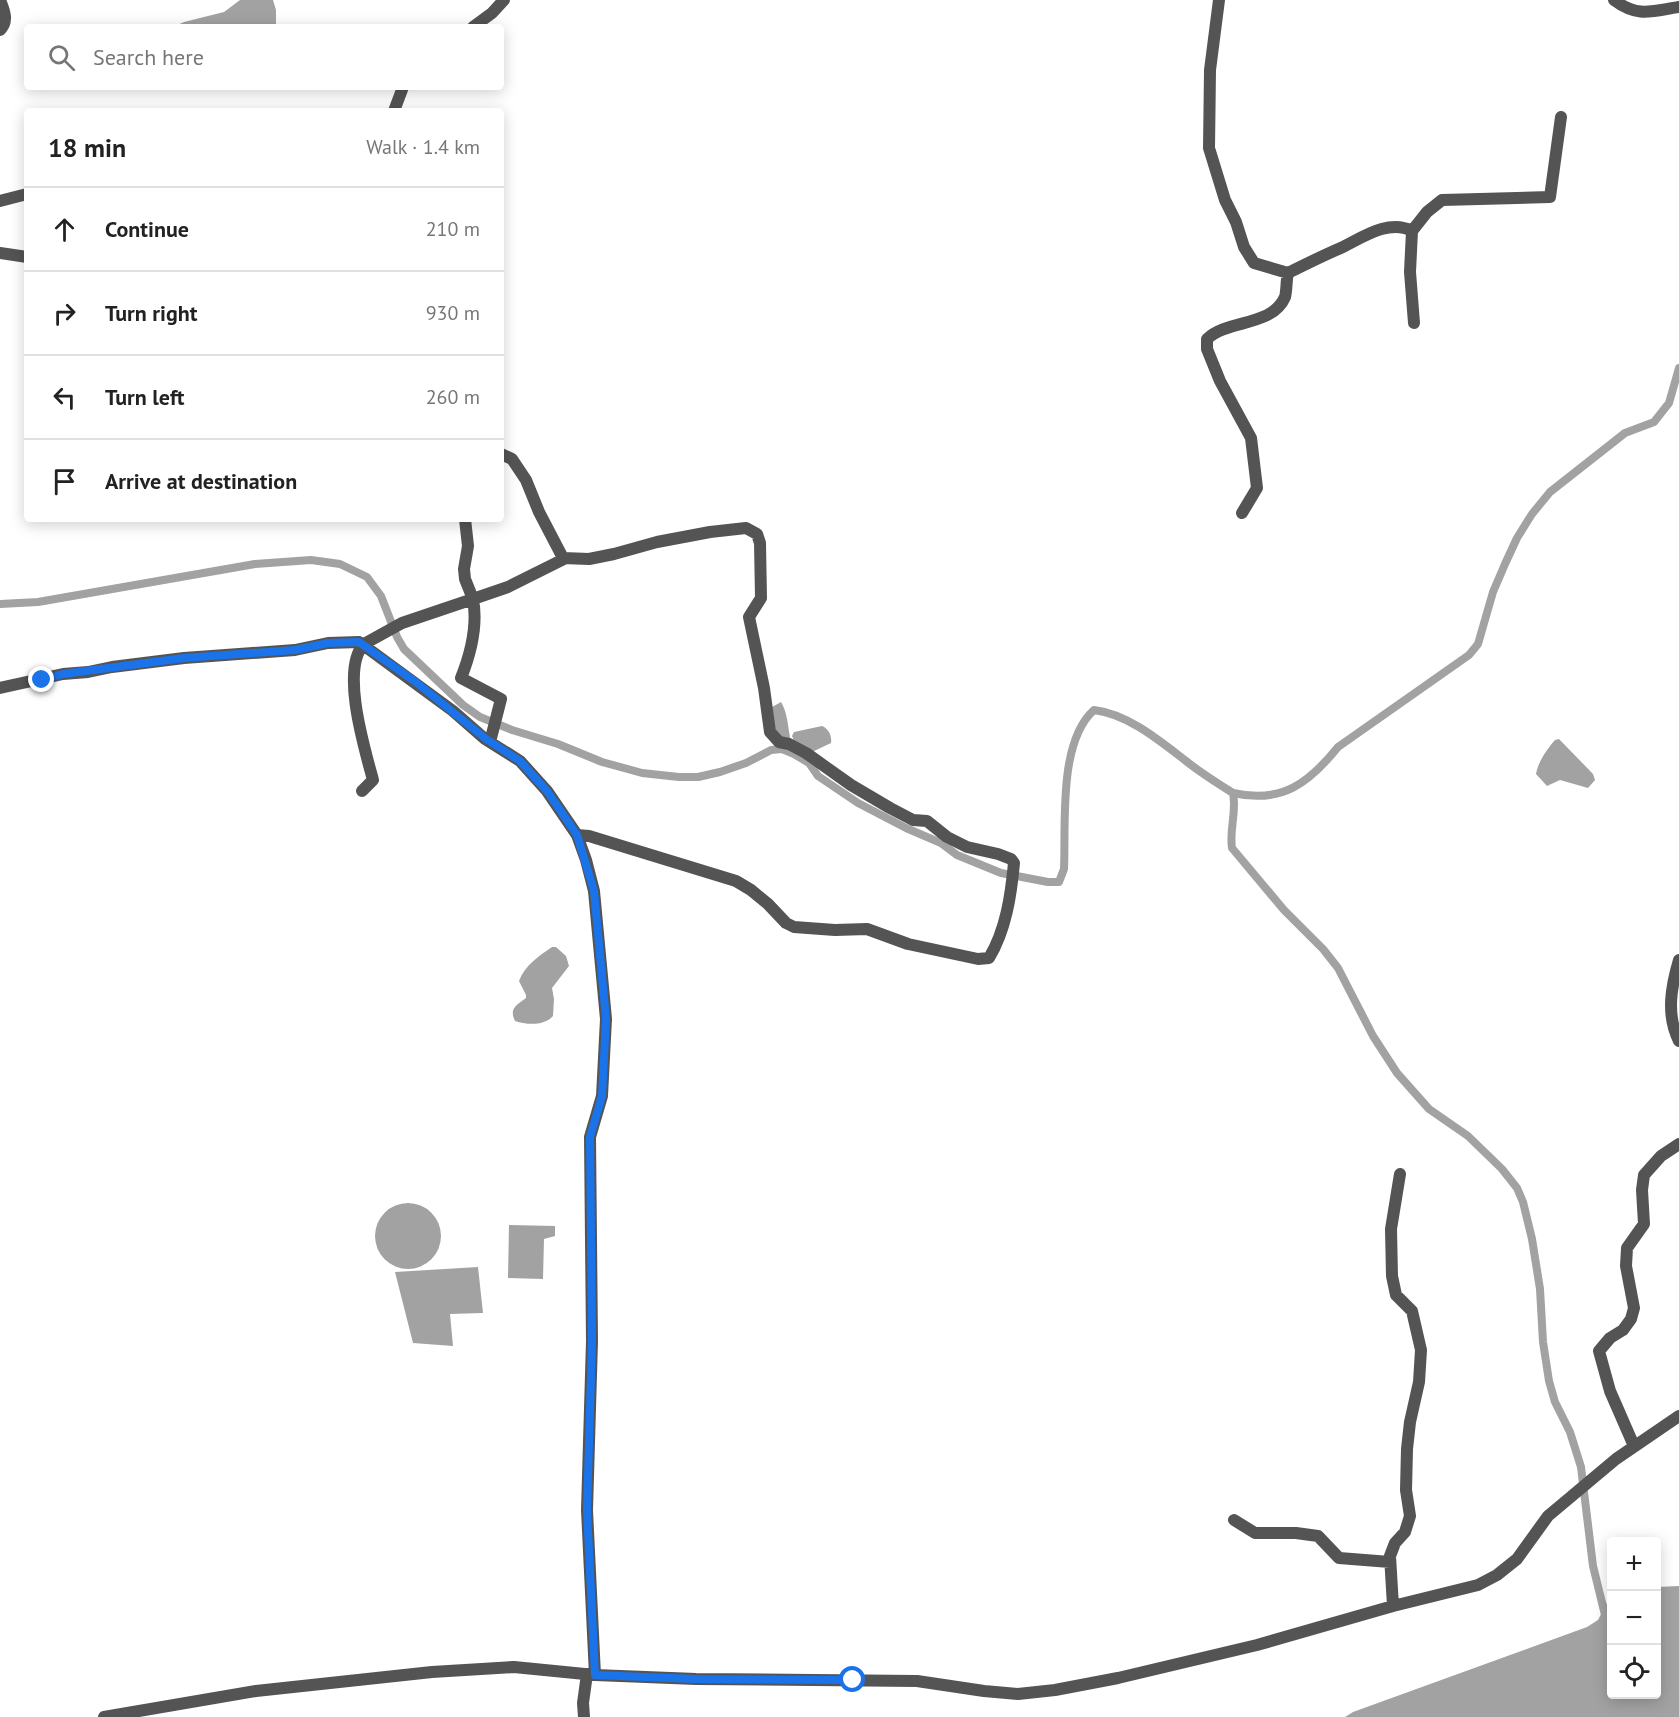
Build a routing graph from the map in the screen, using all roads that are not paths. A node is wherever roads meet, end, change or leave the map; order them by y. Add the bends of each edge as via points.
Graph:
1 (0, 0) edge
2 (504, 0) edge
3 (1219, 0) edge
4 (1614, 0) edge
5 (1679, 7) edge
6 (477, 24) edge
7 (0, 30) edge
8 (402, 90) edge
9 (395, 108) edge
10 (1561, 117) dead end
11 (24, 195) edge
12 (0, 201) edge
13 (1412, 231) junction
14 (0, 253) edge
15 (24, 256) edge
16 (1288, 273) junction
17 (1414, 323) dead end
18 (504, 455) edge
19 (1242, 513) dead end
20 (465, 522) edge
21 (566, 558) junction
22 (473, 599) junction
23 (364, 644) junction
24 (0, 688) edge
25 (490, 742) junction
26 (362, 791) dead end
27 (577, 835) junction
28 (1679, 960) edge
29 (1679, 1041) edge
30 (1679, 1144) edge
31 (1400, 1174) dead end
32 (1679, 1416) edge
33 (1634, 1446) junction
34 (1234, 1520) dead end
35 (1389, 1562) junction
36 (1393, 1606) junction
37 (591, 1675) junction
38 (104, 1717) edge
39 (584, 1717) edge

1 - 7 street via 6,15
2 - 6 street
3 - 16 street via 1209,70 1209,148 1225,200 1254,263
4 - 5 street via 1640,13
8 - 9 street
10 - 13 street via 1551,197 1442,200
11 - 12 street
13 - 16 street via 1393,227 1373,231
13 - 17 street
14 - 15 street
16 - 19 street via 1285,297 1269,315 1216,331 1208,339 1207,349 1220,381 1251,438 1257,488
18 - 21 street via 512,459 526,480 539,512
20 - 22 street via 468,546 464,569
21 - 22 street via 508,587
21 - 27 street via 589,559 710,532 746,528 757,534 761,598 749,617 770,732 779,742 806,753 890,808 913,820 927,821 967,847 998,854 1014,863 1008,907 997,945 989,958 978,959 908,944 867,929 794,927 736,881
22 - 23 street via 402,622
22 - 25 street via 476,612 471,654 461,678 501,699
23 - 24 street via 328,643 295,650 184,658 63,674
23 - 25 street
23 - 26 street via 354,664 354,695 373,780
25 - 27 street via 520,761 547,791
27 - 37 street via 594,891 606,1019 602,1096 590,1137 592,1341 587,1510
28 - 29 street via 1670,993 1672,1022
30 - 33 street via 1644,1174 1644,1224 1627,1248 1626,1266 1634,1308 1623,1330 1599,1352 1610,1392
31 - 35 street via 1391,1229 1392,1276 1396,1295 1412,1311 1421,1350 1407,1449 1410,1516
32 - 33 street
33 - 36 street via 1548,1516 1516,1559 1497,1575 1478,1585
34 - 35 street via 1255,1533 1318,1536 1339,1558
35 - 36 street
36 - 37 street via 1257,1645 1118,1678 1018,1694 917,1681
37 - 38 street via 514,1667 432,1672 256,1691
37 - 39 street via 583,1703

